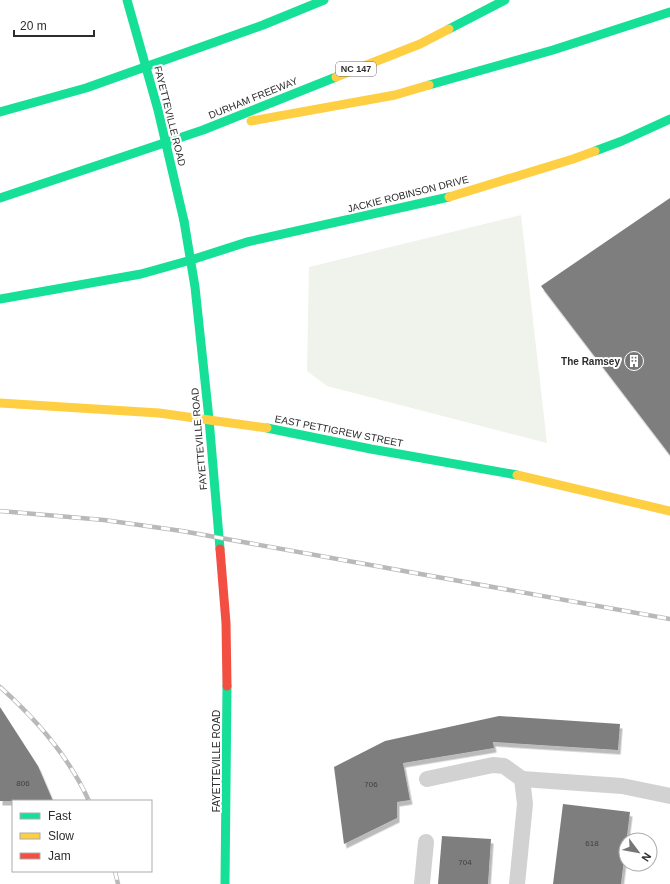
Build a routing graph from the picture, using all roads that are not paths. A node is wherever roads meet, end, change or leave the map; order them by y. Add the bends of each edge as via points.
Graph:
1 (127, 0) edge
2 (324, 0) edge
3 (506, 0) edge
4 (291, 4) dead end
5 (670, 12) edge
6 (263, 24) junction
7 (0, 112) edge
8 (670, 119) edge
9 (203, 130) junction
10 (0, 198) edge
11 (191, 260) junction
12 (0, 299) edge
13 (0, 403) edge
14 (208, 419) junction
15 (670, 511) edge
16 (427, 779) dead end
17 (522, 779) junction
18 (670, 796) edge
19 (426, 842) dead end
20 (225, 884) edge
21 (422, 884) edge
22 (517, 884) edge

1 - 11 main road, FAYETTEVILLE ROAD, bridge via 170,157
2 - 6 main road
3 - 9 main road, DURHAM FREEWAY / NC 147 via 420,44
4 - 6 main road
5 - 9 main road via 553,50 395,95
6 - 7 main road via 86,88
8 - 11 main road, JACKIE ROBINSON DRIVE via 622,141 573,159 442,199 247,242
9 - 10 main road, DURHAM FREEWAY / NC 147
11 - 12 main road, JACKIE ROBINSON DRIVE via 140,274
11 - 14 main road, FAYETTEVILLE ROAD
13 - 14 main road, EAST PETTIGREW STREET via 159,413
14 - 15 main road, EAST PETTIGREW STREET via 514,474
14 - 20 main road, FAYETTEVILLE ROAD via 226,623
16 - 17 lane via 493,765 504,766
17 - 18 lane via 622,786
17 - 22 lane via 525,804
19 - 21 lane

